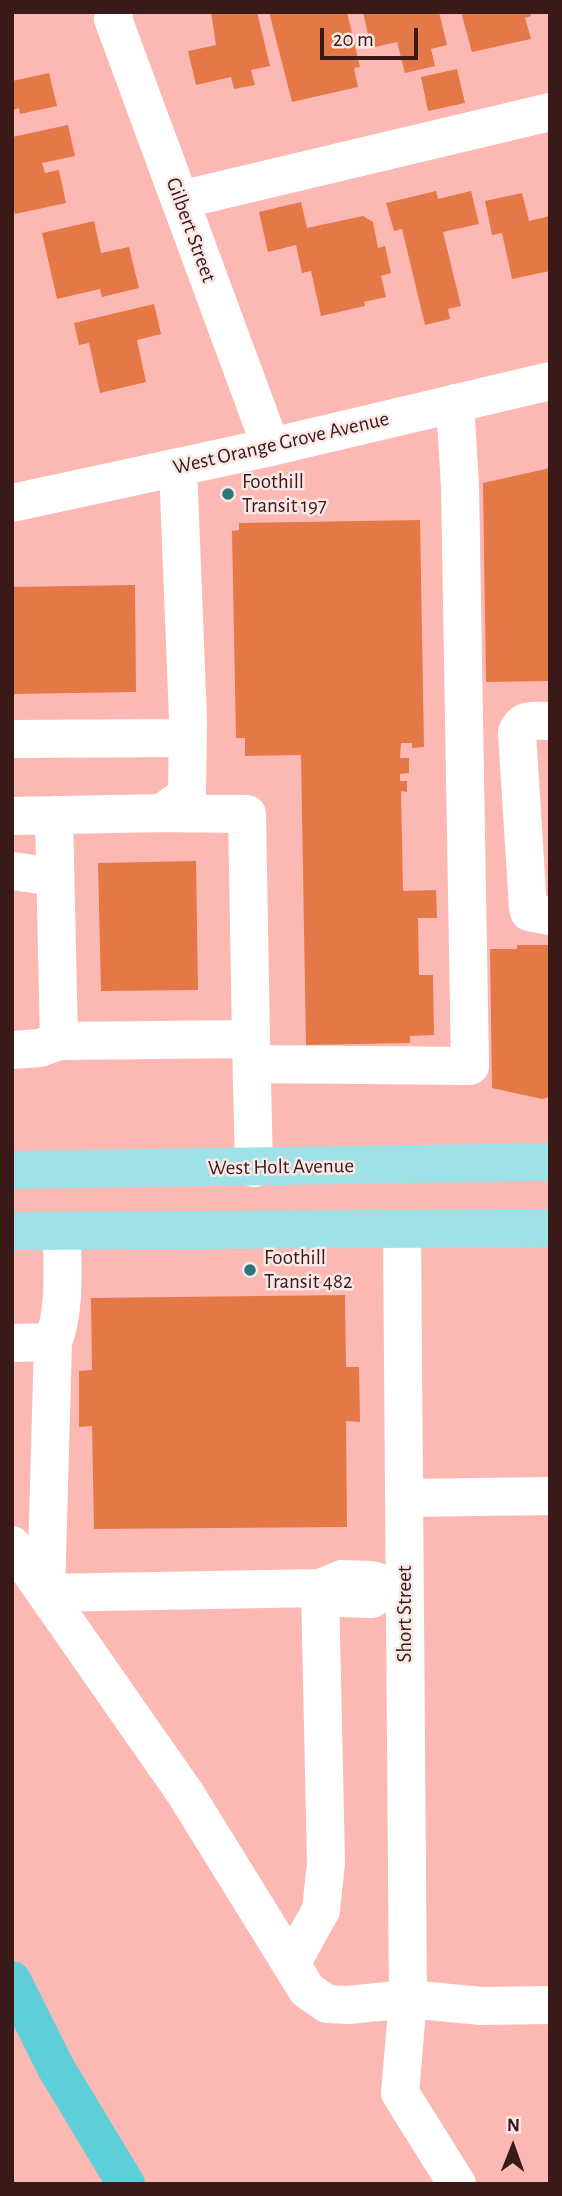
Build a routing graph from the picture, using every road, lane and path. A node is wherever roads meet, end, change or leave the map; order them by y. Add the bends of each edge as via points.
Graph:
1 (114, 12) edge
2 (550, 112) edge
3 (180, 200) junction
4 (550, 381) edge
5 (455, 403) junction
6 (271, 447) junction
7 (178, 467) junction
8 (12, 503) edge
9 (533, 727) edge
10 (12, 738) edge
11 (187, 738) junction
12 (158, 813) junction
13 (54, 815) junction
14 (12, 816) edge
15 (12, 871) edge
16 (55, 877) junction
17 (539, 912) edge
18 (59, 1041) junction
19 (12, 1049) edge
20 (251, 1051) junction
21 (550, 1162) edge
22 (254, 1168) junction
23 (12, 1170) edge
24 (550, 1210) edge
25 (550, 1228) edge
26 (507, 1229) junction
27 (402, 1230) junction
28 (12, 1231) edge
29 (62, 1231) junction
30 (53, 1342) junction
31 (12, 1343) edge
32 (550, 1496) edge
33 (404, 1498) junction
34 (12, 1545) edge
35 (396, 1586) junction
36 (320, 1588) junction
37 (46, 1593) junction
38 (291, 1964) junction
39 (12, 1980) edge
40 (408, 1999) junction
41 (550, 2005) edge
42 (126, 2184) edge
43 (457, 2184) edge

1 - 3 street, Gilbert Street
2 - 3 street
3 - 6 street, Gilbert Street
4 - 5 street, West Orange Grove Avenue
5 - 6 street, West Orange Grove Avenue
5 - 20 street via 470,1066
6 - 7 street, West Orange Grove Avenue
7 - 8 street, West Orange Grove Avenue
7 - 11 street
9 - 17 street
10 - 11 street
11 - 12 street via 187,795
12 - 13 street
12 - 20 street via 247,814
13 - 14 street
13 - 16 street
15 - 16 street
16 - 18 street
18 - 19 street via 40,1048
18 - 20 street
20 - 22 street
21 - 22 main road, West Holt Avenue
22 - 23 main road, West Holt Avenue
24 - 26 main road
25 - 26 main road
26 - 27 main road
27 - 29 main road
27 - 33 street, Short Street
28 - 29 main road
29 - 30 street via 62,1295
30 - 31 street
30 - 37 street
32 - 33 street
33 - 35 street, Short Street
34 - 37 street
35 - 36 street via 342,1579
35 - 40 street, Short Street
36 - 37 street
36 - 38 street via 326,1863 321,1910
37 - 38 street via 185,1793
38 - 40 street via 307,1990 327,2004
39 - 42 highway via 56,2068
40 - 41 street via 481,2006
40 - 43 street, Short Street via 400,2093

